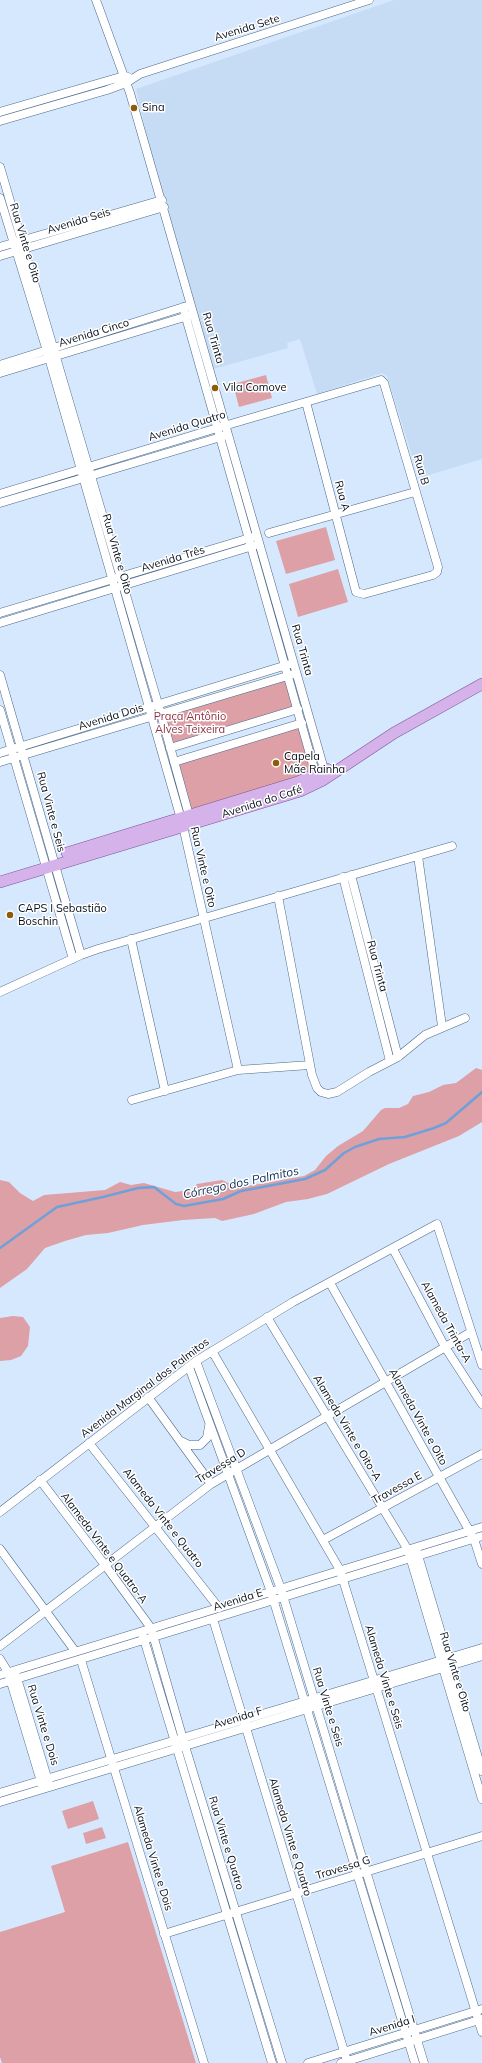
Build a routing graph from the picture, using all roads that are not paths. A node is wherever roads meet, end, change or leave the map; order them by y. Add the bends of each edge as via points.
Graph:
1 (96, 0) edge
2 (369, 0) edge
3 (127, 79) junction
4 (0, 112) edge
5 (0, 121) edge
6 (0, 167) edge
7 (0, 198) edge
8 (163, 204) junction
9 (22, 240) junction
10 (14, 243) junction
11 (0, 247) edge
12 (25, 249) junction
13 (16, 251) junction
14 (0, 256) edge
15 (187, 306) junction
16 (194, 314) junction
17 (186, 316) junction
18 (51, 353) junction
19 (0, 365) edge
20 (0, 372) edge
21 (381, 380) joint
22 (306, 402) junction
23 (226, 425) junction
24 (217, 428) junction
25 (228, 434) junction
26 (220, 437) junction
27 (85, 468) junction
28 (87, 477) junction
29 (415, 492) junction
30 (0, 494) edge
31 (0, 503) edge
32 (336, 514) junction
33 (269, 533) dead end
34 (254, 541) junction
35 (116, 577) junction
36 (119, 587) junction
37 (359, 594) joint
38 (0, 613) edge
39 (0, 623) edge
40 (290, 664) junction
41 (297, 673) junction
42 (289, 675) junction
43 (0, 676) edge
44 (482, 684) edge
45 (158, 704) junction
46 (150, 706) junction
47 (298, 709) junction
48 (0, 710) edge
49 (161, 714) junction
50 (152, 716) junction
51 (302, 723) junction
52 (21, 746) junction
53 (170, 748) junction
54 (12, 749) junction
55 (0, 753) edge
56 (24, 755) junction
57 (15, 758) junction
58 (0, 762) edge
59 (174, 762) junction
60 (321, 776) junction
61 (186, 821) junction
62 (452, 846) dead end
63 (418, 856) junction
64 (49, 863) junction
65 (0, 874) edge
66 (351, 875) junction
67 (342, 878) junction
68 (0, 882) edge
69 (278, 896) junction
70 (204, 918) junction
71 (131, 940) junction
72 (81, 955) junction
73 (73, 959) junction
74 (0, 992) edge
75 (465, 1018) dead end
76 (442, 1026) junction
77 (398, 1057) junction
78 (390, 1061) junction
79 (310, 1065) junction
80 (238, 1070) junction
81 (165, 1091) junction
82 (132, 1100) dead end
83 (393, 1249) junction
84 (330, 1283) junction
85 (267, 1317) junction
86 (471, 1332) junction
87 (445, 1347) junction
88 (212, 1351) junction
89 (196, 1362) junction
90 (482, 1365) edge
91 (188, 1367) junction
92 (386, 1381) junction
93 (148, 1397) junction
94 (482, 1404) edge
95 (205, 1412) junction
96 (327, 1416) junction
97 (178, 1438) junction
98 (89, 1443) junction
99 (269, 1449) junction
100 (482, 1454) edge
101 (235, 1469) junction
102 (227, 1474) junction
103 (440, 1477) junction
104 (40, 1480) junction
105 (211, 1484) junction
106 (382, 1508) junction
107 (0, 1512) edge
108 (155, 1527) junction
109 (482, 1527) edge
110 (470, 1531) junction
111 (478, 1538) edge
112 (322, 1540) junction
113 (0, 1549) edge
114 (413, 1553) junction
115 (482, 1564) edge
116 (105, 1565) junction
117 (340, 1570) junction
118 (343, 1579) junction
119 (271, 1592) junction
120 (282, 1594) junction
121 (274, 1600) junction
122 (219, 1608) junction
123 (46, 1611) junction
124 (213, 1619) junction
125 (151, 1628) junction
126 (142, 1631) junction
127 (153, 1637) junction
128 (145, 1640) junction
129 (0, 1646) edge
130 (482, 1648) edge
131 (75, 1651) junction
132 (482, 1656) edge
133 (0, 1660) edge
134 (81, 1660) junction
135 (445, 1663) junction
136 (11, 1671) junction
137 (0, 1675) edge
138 (14, 1680) junction
139 (0, 1684) edge
140 (375, 1684) junction
141 (311, 1704) junction
142 (244, 1724) junction
143 (184, 1742) junction
144 (175, 1745) junction
145 (112, 1763) junction
146 (482, 1771) edge
147 (45, 1784) junction
148 (0, 1793) edge
149 (482, 1799) edge
150 (0, 1802) edge
151 (482, 1836) edge
152 (427, 1853) junction
153 (366, 1872) junction
154 (358, 1875) junction
155 (296, 1894) junction
156 (235, 1912) junction
157 (227, 1915) junction
158 (164, 1934) junction
159 (479, 2010) edge
160 (480, 2020) edge
161 (414, 2030) junction
162 (482, 2032) edge
163 (405, 2033) junction
164 (417, 2039) junction
165 (408, 2042) junction
166 (344, 2052) junction
167 (344, 2062) edge
168 (204, 2063) edge
169 (272, 2063) edge
170 (282, 2063) edge
171 (308, 2063) edge
172 (415, 2063) edge
173 (424, 2063) edge

1 - 3 street, Rua Trinta
2 - 3 street, Avenida Sete
3 - 4 street, Avenida Sete
3 - 5 street, Avenida Sete via 107,90
3 - 8 street, Rua Trinta
6 - 9 street, Rua Vinte e Oito
7 - 10 street, Rua Vinte e Oito
8 - 9 street, Avenida Seis
8 - 12 street, Avenida Seis
8 - 15 street, Rua Trinta
9 - 10 street, Avenida Seis
9 - 12 street, Rua Vinte e Oito
10 - 11 street, Avenida Seis
10 - 13 street, Rua Vinte e Oito
12 - 13 street, Avenida Seis
12 - 18 street, Rua Vinte e Oito
13 - 14 street, Avenida Seis
13 - 18 street, Rua Vinte e Oito
15 - 16 street, Rua Trinta
15 - 17 street, Rua Trinta
15 - 18 street, Avenida Cinco
16 - 17 street, Avenida Cinco
16 - 23 street, Rua Trinta
17 - 18 street, Avenida Cinco
17 - 24 street, Rua Trinta
18 - 19 street, Avenida Cinco
18 - 20 street, Avenida Cinco
18 - 27 street, Rua Vinte e Oito
21 - 22 street, Avenida Quatro
21 - 29 street, Rua B
22 - 23 street, Avenida Quatro
22 - 32 street, Rua A
23 - 24 street, Avenida Quatro
23 - 25 street, Rua Trinta
24 - 26 street, Rua Trinta
24 - 27 street, Avenida Quatro
25 - 26 street, Avenida Quatro
25 - 34 street, Rua Trinta
26 - 28 street, Avenida Quatro
26 - 34 street, Rua Trinta
27 - 28 street, Rua Vinte e Oito
27 - 30 street, Avenida Quatro
28 - 31 street, Avenida Quatro
28 - 35 street, Rua Vinte e Oito
29 - 32 street
29 - 37 street, Rua B via 438,567 437,572
32 - 33 street
32 - 37 street, Rua A via 356,592
34 - 35 street, Avenida Três
34 - 36 street, Avenida Três
34 - 40 street, Rua Trinta
35 - 36 street, Rua Vinte e Oito
35 - 38 street, Avenida Três
36 - 39 street, Avenida Três
36 - 45 street, Rua Vinte e Oito
36 - 46 street, Rua Vinte e Oito
40 - 41 street, Rua Trinta
40 - 42 street, Rua Trinta
40 - 45 street, Avenida Dois
41 - 42 street, Avenida Dois
41 - 60 street, Rua Trinta
42 - 47 street, Rua Trinta
42 - 49 street, Avenida Dois
43 - 52 street, Rua Vinte e Seis
44 - 60 main road, Avenida do Café
45 - 46 street, Avenida Dois
45 - 49 street, Rua Vinte e Oito
46 - 50 street, Rua Vinte e Oito
46 - 52 street, Avenida Dois
47 - 51 street, Rua Trinta
47 - 53 street
48 - 54 street, Rua Vinte e Seis
49 - 50 street, Avenida Dois
49 - 53 street, Rua Vinte e Oito
50 - 56 street, Avenida Dois
50 - 61 street, Rua Vinte e Oito
51 - 59 street
51 - 60 street, Rua Trinta
52 - 54 street, Avenida Dois
52 - 56 street, Rua Vinte e Seis
53 - 59 street, Rua Vinte e Oito
54 - 55 street, Avenida Dois
54 - 57 street, Rua Vinte e Seis
56 - 57 street, Avenida Dois
56 - 64 street, Rua Vinte e Seis
57 - 58 street, Avenida Dois
57 - 64 street, Rua Vinte e Seis
59 - 61 street, Rua Vinte e Oito
60 - 61 main road, Avenida do Café
61 - 64 main road, Avenida do Café
61 - 70 street, Rua Vinte e Oito
62 - 63 street
63 - 66 street
63 - 76 street
64 - 65 main road, Avenida do Café
64 - 68 main road, Avenida do Café
64 - 72 street, Rua Vinte e Seis
64 - 73 street, Rua Vinte e Seis
66 - 67 street
66 - 77 street, Rua Trinta
67 - 69 street
67 - 78 street, Rua Trinta
69 - 70 street
69 - 79 street
70 - 71 street
70 - 80 street, Rua Vinte e Oito
71 - 72 street
71 - 81 street
72 - 73 street
73 - 74 street
75 - 76 street
76 - 77 street via 422,1036
77 - 78 street
78 - 79 street via 330,1094 317,1088
79 - 80 street
80 - 81 street
81 - 82 street
83 - 84 street, Avenida Marginal dos Palmitos
83 - 86 street, Avenida Marginal dos Palmitos via 437,1224
83 - 87 street, Alameda Trinta-A
84 - 85 street, Avenida Marginal dos Palmitos
84 - 92 street, Alameda Vinte e Oito
85 - 88 street, Avenida Marginal dos Palmitos
85 - 96 street, Alameda Vinte e Oito-A
86 - 87 street, Travessa D
86 - 90 street
87 - 92 street, Travessa D
87 - 94 street, Alameda Trinta-A
88 - 89 street, Avenida Marginal dos Palmitos
88 - 99 street, Alameda Vinte e Seis
89 - 91 street, Avenida Marginal dos Palmitos
89 - 101 street, Rua Vinte e Seis
91 - 93 street, Avenida Marginal dos Palmitos
91 - 95 street, Rua Vinte e Seis
92 - 96 street, Travessa D
92 - 103 street, Alameda Vinte e Oito
93 - 97 street
93 - 98 street, Avenida Marginal dos Palmitos
95 - 97 street via 209,1427 205,1441 193,1446
95 - 102 street, Rua Vinte e Seis
96 - 99 street, Travessa D
96 - 106 street, Alameda Vinte e Oito-A
97 - 105 street
98 - 104 street, Avenida Marginal dos Palmitos
98 - 108 street, Alameda Vinte e Quatro
99 - 101 street, Travessa D
99 - 112 street, Alameda Vinte e Seis
100 - 103 street, Travessa E
101 - 102 street, Travessa D
101 - 120 street, Rua Vinte e Seis
102 - 105 street, Travessa D
102 - 119 street, Rua Vinte e Seis
103 - 106 street, Travessa E
103 - 110 street, Alameda Vinte e Oito
104 - 107 street, Avenida Marginal dos Palmitos
104 - 116 street, Alameda Vinte e Quatro-A
105 - 108 street, Travessa D
106 - 112 street, Travessa E
106 - 114 street, Alameda Vinte e Oito-A
108 - 116 street, Travessa D
108 - 122 street, Alameda Vinte e Quatro
109 - 110 street, Avenida E
110 - 111 street, Alameda Vinte e Oito
110 - 114 street, Avenida E
111 - 114 street, Avenida E
111 - 115 street, Alameda Vinte e Oito
112 - 117 street, Alameda Vinte e Seis
113 - 123 street
114 - 117 street, Avenida E
114 - 118 street, Avenida E
114 - 135 street, Rua Vinte e Oito
116 - 123 street, Travessa D
116 - 125 street, Alameda Vinte e Quatro-A
117 - 118 street, Alameda Vinte e Seis
117 - 120 street, Avenida E
118 - 120 street, Avenida E
118 - 140 street, Alameda Vinte e Seis
119 - 120 street, Avenida E
119 - 121 street, Rua Vinte e Seis
119 - 122 street, Avenida E
120 - 121 street, Avenida E
120 - 141 street, Rua Vinte e Seis
121 - 124 street, Avenida E
121 - 141 street, Rua Vinte e Seis
122 - 125 street, Avenida E
123 - 129 street, Travessa D
123 - 131 street
124 - 127 street, Avenida E
124 - 142 street, Alameda Vinte e Quatro
125 - 126 street, Avenida E
125 - 127 street, Rua Vinte e Quatro
126 - 128 street, Rua Vinte e Quatro
126 - 131 street, Avenida E
127 - 128 street, Avenida E
127 - 143 street, Rua Vinte e Quatro
128 - 134 street, Avenida E
128 - 144 street, Rua Vinte e Quatro
130 - 135 street, Avenida F
131 - 136 street, Avenida E
132 - 135 street, Avenida F
133 - 136 street, Rua Vinte e Dois
134 - 138 street, Avenida E
134 - 145 street, Alameda Vinte e Dois
135 - 140 street, Avenida F
135 - 146 street, Rua Vinte e Oito
135 - 149 street, Rua Vinte e Oito
136 - 137 street, Avenida E
136 - 138 street, Rua Vinte e Dois
138 - 139 street, Avenida E
138 - 147 street, Rua Vinte e Dois
140 - 141 street, Avenida F
140 - 152 street, Alameda Vinte e Seis
141 - 142 street, Avenida F
141 - 153 street, Rua Vinte e Seis
141 - 154 street, Rua Vinte e Seis
142 - 143 street, Avenida F
142 - 155 street, Alameda Vinte e Quatro
143 - 144 street, Avenida F
143 - 156 street, Rua Vinte e Quatro
144 - 145 street, Avenida F
144 - 157 street, Rua Vinte e Quatro
145 - 147 street, Avenida F
145 - 158 street, Alameda Vinte e Dois
147 - 148 street, Avenida F
147 - 150 street, Avenida F
151 - 152 street, Travessa G
152 - 153 street, Travessa G
152 - 159 street, Alameda Vinte e Seis
153 - 154 street, Travessa G
153 - 161 street, Rua Vinte e Seis
154 - 155 street, Travessa G
154 - 163 street, Rua Vinte e Seis
155 - 156 street, Travessa G
155 - 166 street, Alameda Vinte e Quatro
156 - 157 street, Travessa G
156 - 170 street, Rua Vinte e Quatro
157 - 158 street, Travessa G
157 - 169 street, Rua Vinte e Quatro
158 - 168 street, Alameda Vinte e Dois
159 - 160 street, Alameda Vinte e Seis
159 - 161 street, Avenida I
160 - 162 street, Alameda Vinte e Seis
160 - 164 street, Avenida I
161 - 163 street, Avenida I
161 - 164 street, Rua Vinte e Seis
163 - 165 street, Rua Vinte e Seis
163 - 166 street, Avenida I
164 - 165 street, Avenida I
164 - 173 street, Rua Vinte e Seis
165 - 167 street, Avenida I
165 - 172 street, Rua Vinte e Seis
166 - 167 street, Alameda Vinte e Quatro
166 - 171 street, Avenida I

